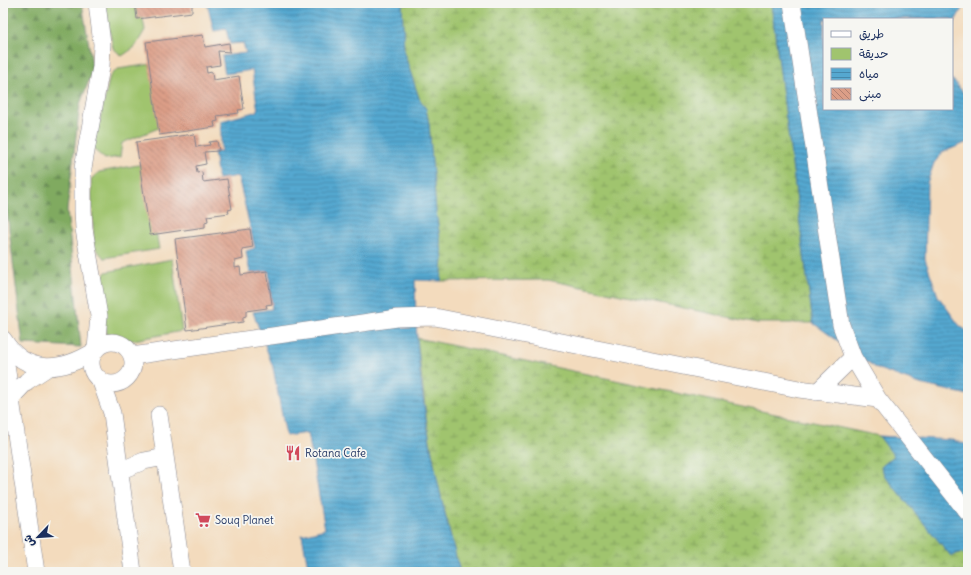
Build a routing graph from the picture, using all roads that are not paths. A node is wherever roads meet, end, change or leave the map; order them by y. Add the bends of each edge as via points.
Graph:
1 (97, 3) edge
2 (792, 3) edge
3 (99, 316) junction
4 (3, 339) edge
5 (118, 343) junction
6 (3, 344) edge
7 (96, 350) junction
8 (132, 356) junction
9 (853, 357) junction
10 (64, 366) junction
11 (47, 368) junction
12 (98, 378) junction
13 (123, 380) junction
14 (817, 392) junction
15 (10, 398) junction
16 (878, 399) junction
17 (112, 413) junction
18 (159, 415) dead end
19 (165, 457) junction
20 (119, 471) junction
21 (968, 513) edge
22 (36, 572) edge
23 (133, 572) edge
24 (182, 572) edge

1 - 3 street via 102,44 101,67 84,168 83,210
2 - 9 street via 841,325
3 - 5 street
3 - 7 street
4 - 11 street via 21,359
5 - 7 street via 109,342
5 - 8 street via 127,348
6 - 15 street
7 - 10 street
7 - 12 street via 91,361
8 - 13 street via 131,372
8 - 14 street via 397,318 435,317
9 - 14 street
9 - 16 street
10 - 11 street
10 - 12 street
11 - 15 street via 27,381
12 - 13 street via 114,384
12 - 17 street
13 - 17 street
14 - 16 street
15 - 22 street
16 - 21 street
17 - 20 street
18 - 19 street
19 - 20 street via 137,463
19 - 24 street
20 - 23 street

